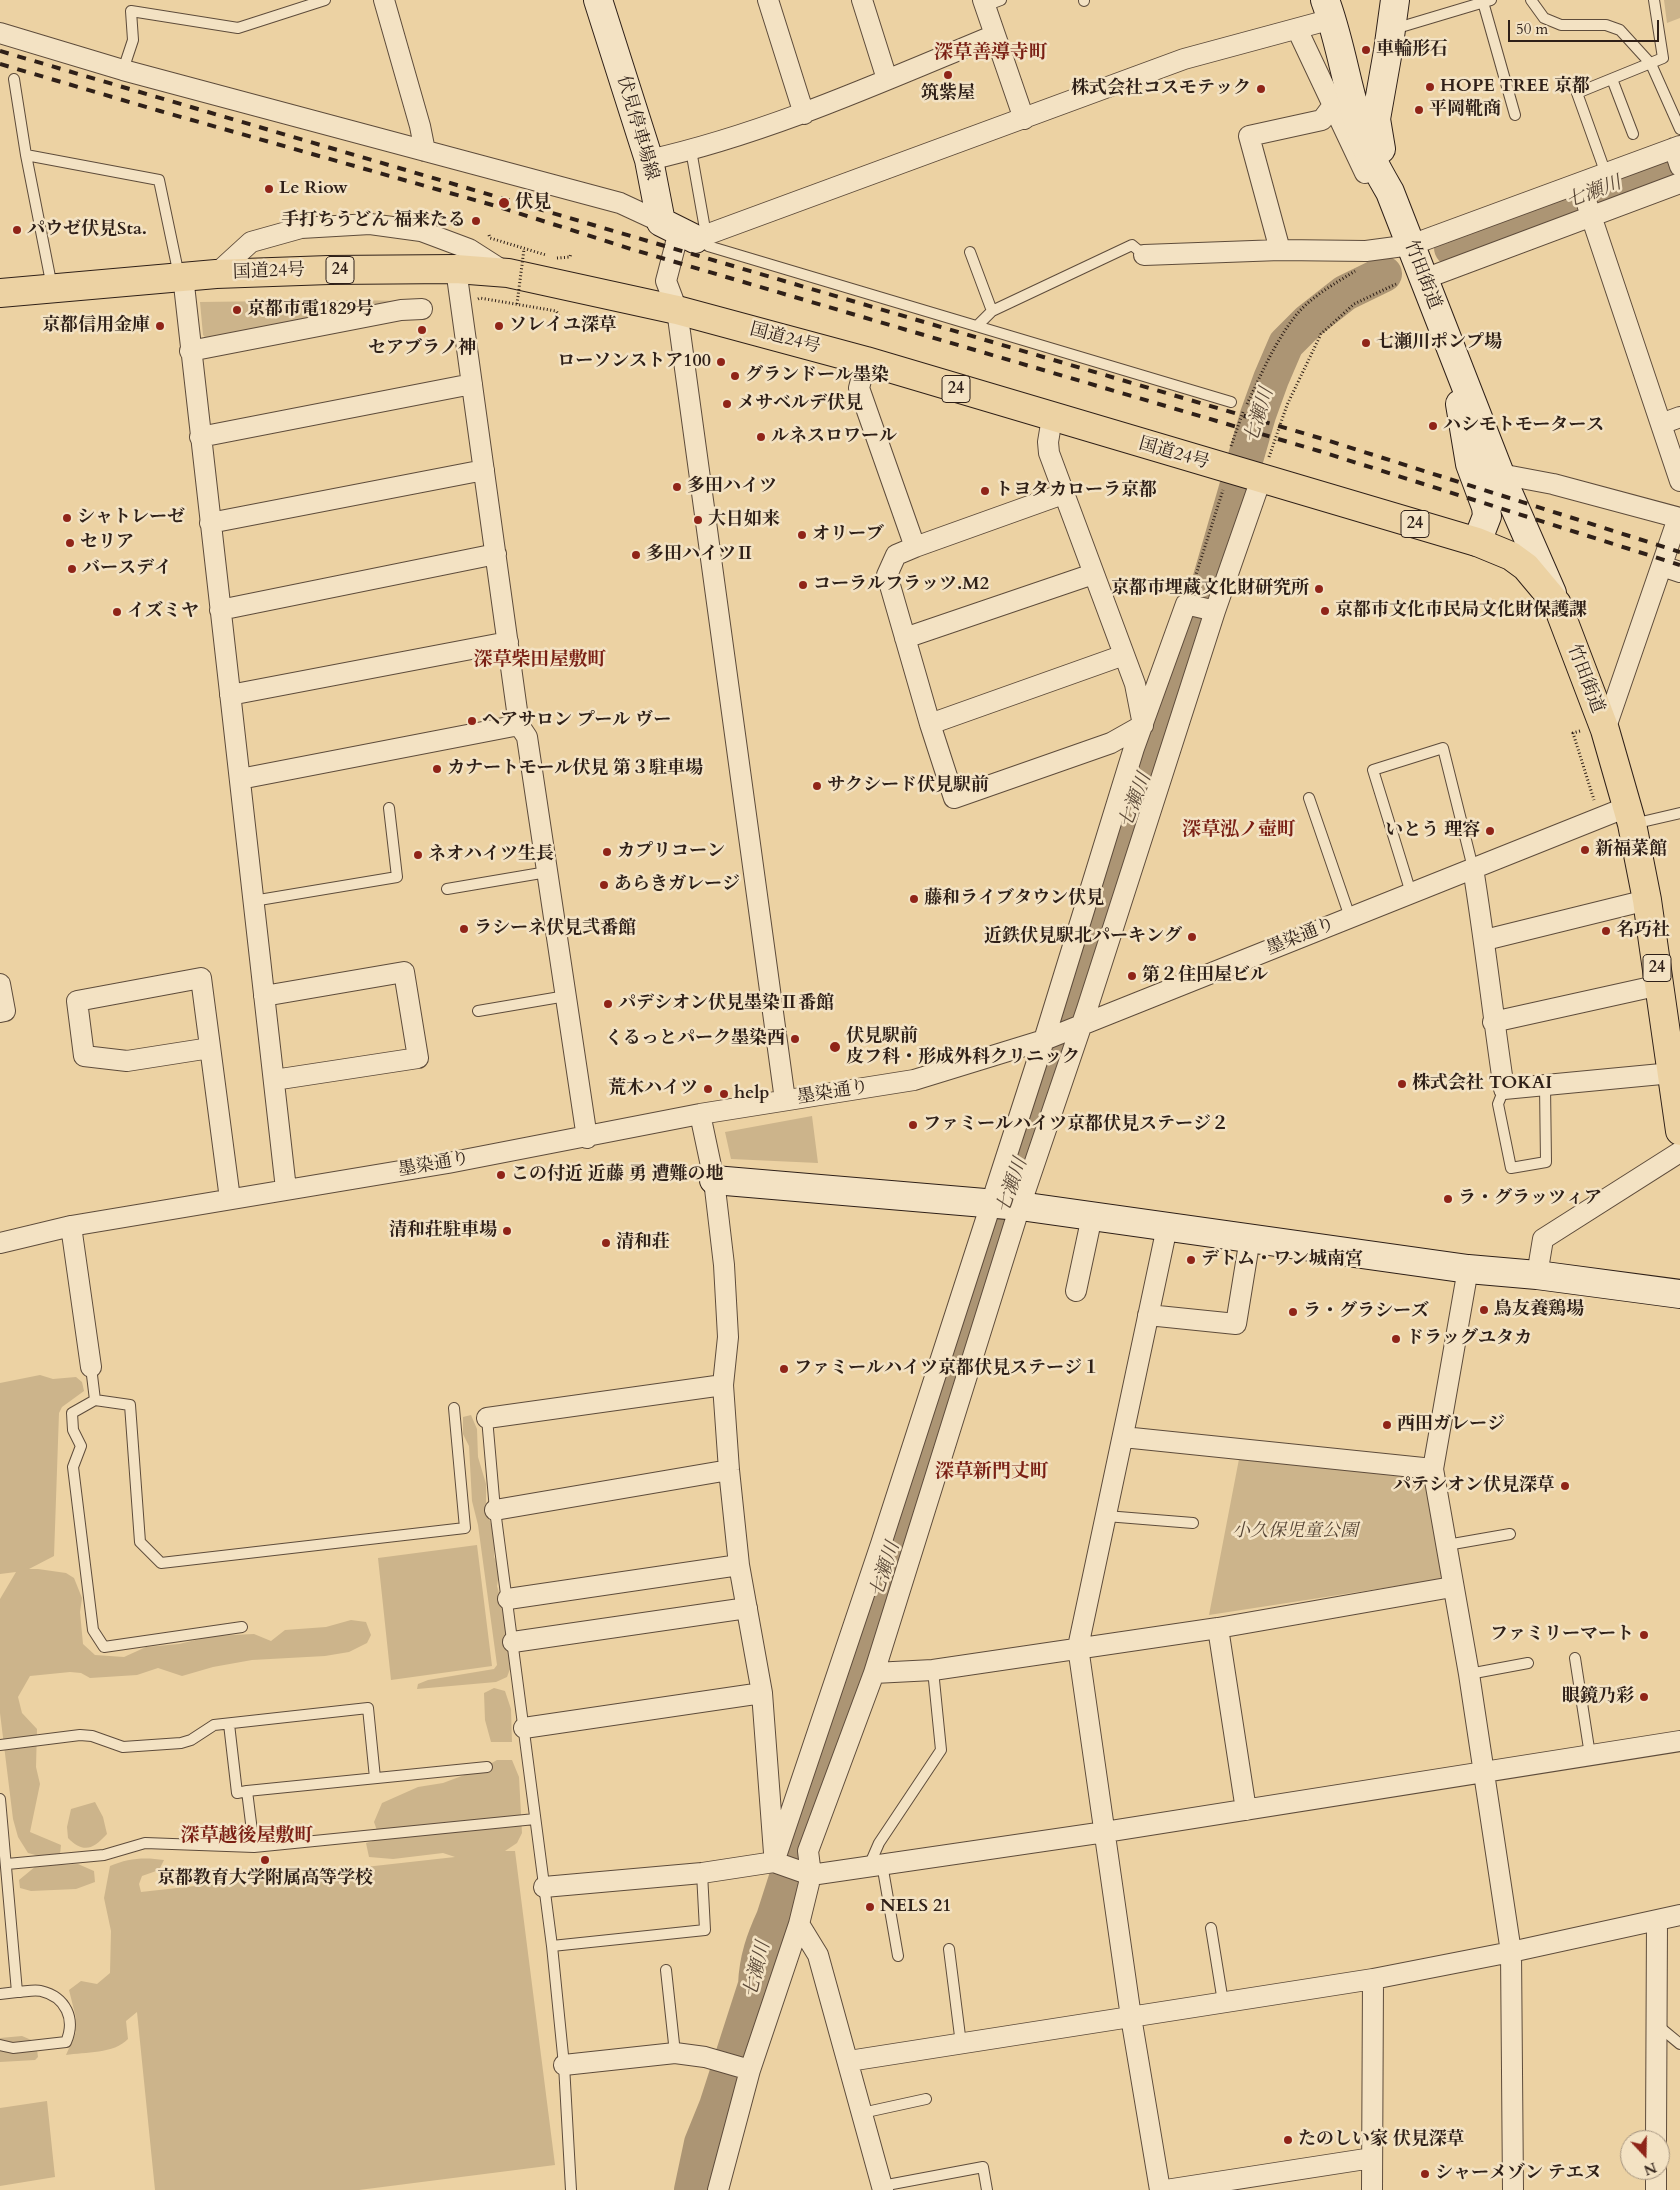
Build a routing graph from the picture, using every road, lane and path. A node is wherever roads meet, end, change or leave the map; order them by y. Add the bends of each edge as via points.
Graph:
1 (325, 0) edge
2 (384, 0) edge
3 (598, 0) edge
4 (768, 0) edge
5 (862, 0) edge
6 (1395, 0) edge
7 (1531, 0) edge
8 (1654, 0) edge
9 (1487, 1) edge
10 (990, 2) edge
11 (1328, 9) edge
12 (1298, 29) junction
13 (1391, 30) junction
14 (0, 33) edge
15 (994, 34) junction
16 (1651, 64) junction
17 (123, 70) junction
18 (1384, 70) junction
19 (14, 78) dead end
20 (887, 79) junction
21 (1612, 79) junction
22 (1340, 96) junction
23 (804, 114) junction
24 (1515, 115) dead end
25 (1024, 119) junction
26 (1680, 129) edge
27 (1633, 134) dead end
28 (691, 150) junction
29 (425, 151) junction
30 (1678, 154) edge
31 (26, 155) junction
32 (649, 160) junction
33 (1606, 174) junction
34 (1680, 184) edge
35 (1390, 192) junction
36 (1586, 199) junction
37 (685, 232) junction
38 (490, 238) dead end
39 (1411, 245) junction
40 (524, 249) junction
41 (1280, 250) junction
42 (970, 252) dead end
43 (571, 253) dead end
44 (1144, 255) joint
45 (1360, 268) dead end
46 (456, 269) junction
47 (508, 273) junction
48 (216, 274) junction
49 (184, 276) junction
50 (1424, 279) junction
51 (1396, 284) dead end
52 (52, 288) junction
53 (0, 293) edge
54 (480, 298) dead end
55 (518, 304) junction
56 (422, 309) dead end
57 (677, 310) junction
58 (992, 311) junction
59 (559, 315) dead end
60 (977, 326) junction
61 (190, 351) junction
62 (866, 361) junction
63 (1458, 368) junction
64 (472, 384) junction
65 (1231, 402) dead end
66 (1680, 417) edge
67 (1052, 418) junction
68 (1661, 424) junction
69 (200, 437) junction
70 (484, 470) junction
71 (1245, 470) junction
72 (1500, 474) junction
73 (1680, 481) edge
74 (1063, 494) junction
75 (1679, 518) edge
76 (210, 523) junction
77 (1477, 542) junction
78 (915, 547) junction
79 (496, 554) junction
80 (1675, 571) edge
81 (1093, 574) junction
82 (1557, 604) junction
83 (1200, 607) junction
84 (220, 610) junction
85 (905, 638) junction
86 (508, 642) junction
87 (1124, 655) junction
88 (230, 695) junction
89 (930, 724) junction
90 (1143, 725) junction
91 (519, 726) junction
92 (1594, 735) junction
93 (240, 779) junction
94 (1309, 798) dead end
95 (1596, 806) dead end
96 (388, 808) dead end
97 (1680, 813) edge
98 (1630, 816) junction
99 (1474, 868) junction
100 (547, 872) junction
101 (447, 889) dead end
102 (1411, 893) junction
103 (1647, 900) junction
104 (253, 901) junction
105 (1350, 917) junction
106 (1485, 940) junction
107 (0, 984) edge
108 (1660, 985) junction
109 (264, 996) junction
110 (566, 996) junction
111 (478, 1011) dead end
112 (0, 1012) edge
113 (1494, 1022) junction
114 (1078, 1026) junction
115 (1047, 1039) junction
116 (210, 1048) junction
117 (1672, 1073) junction
118 (274, 1080) junction
119 (1545, 1086) junction
120 (1504, 1090) junction
121 (785, 1100) junction
122 (700, 1114) junction
123 (1680, 1131) edge
124 (587, 1138) junction
125 (1680, 1152) edge
126 (714, 1180) junction
127 (286, 1190) junction
128 (230, 1199) junction
129 (1005, 1204) junction
130 (1092, 1216) junction
131 (71, 1226) junction
132 (1167, 1227) junction
133 (1250, 1238) junction
134 (0, 1243) edge
135 (1468, 1269) junction
136 (1537, 1275) junction
137 (1076, 1291) dead end
138 (1680, 1294) edge
139 (1148, 1315) junction
140 (91, 1367) joint
141 (723, 1385) junction
142 (95, 1400) junction
143 (454, 1408) dead end
144 (487, 1418) joint
145 (1123, 1437) junction
146 (729, 1470) junction
147 (1433, 1470) junction
148 (495, 1510) junction
149 (1106, 1516) junction
150 (1193, 1524) dead end
151 (1510, 1534) dead end
152 (1447, 1545) junction
153 (739, 1565) junction
154 (1452, 1587) junction
155 (508, 1599) junction
156 (747, 1608) junction
157 (242, 1627) dead end
158 (1218, 1628) junction
159 (514, 1642) junction
160 (1078, 1647) junction
161 (1575, 1658) dead end
162 (1528, 1663) dead end
163 (933, 1670) junction
164 (874, 1674) junction
165 (1469, 1674) junction
166 (762, 1693) junction
167 (229, 1724) junction
168 (524, 1728) junction
169 (1680, 1741) edge
170 (0, 1745) edge
171 (1590, 1755) junction
172 (487, 1767) dead end
173 (1484, 1772) junction
174 (375, 1778) junction
175 (247, 1791) junction
176 (0, 1799) edge
177 (1246, 1810) junction
178 (1, 1815) edge
179 (535, 1819) junction
180 (1105, 1832) junction
181 (254, 1847) junction
182 (7, 1864) junction
183 (876, 1865) junction
184 (791, 1868) junction
185 (702, 1873) junction
186 (544, 1887) junction
187 (1680, 1915) edge
188 (1658, 1921) junction
189 (800, 1924) junction
190 (1211, 1928) dead end
191 (552, 1946) junction
192 (949, 1949) dead end
193 (1511, 1952) junction
194 (898, 1956) dead end
195 (666, 1970) dead end
196 (1374, 1979) junction
197 (17, 1992) junction
198 (0, 1994) edge
199 (1223, 2002) junction
200 (1131, 2017) junction
201 (1657, 2025) junction
202 (961, 2044) junction
203 (1680, 2044) edge
204 (0, 2045) edge
205 (675, 2053) junction
206 (849, 2061) junction
207 (564, 2065) junction
208 (744, 2068) junction
209 (926, 2099) dead end
210 (862, 2113) junction
211 (1656, 2130) edge
212 (1372, 2158) junction
213 (883, 2188) edge
214 (571, 2190) edge
215 (718, 2190) edge
216 (987, 2190) edge
217 (1160, 2190) edge
218 (1166, 2190) edge
219 (1372, 2190) edge
220 (1513, 2190) edge

1 - 17 lane via 238,28 131,11 133,40
2 - 29 street
3 - 32 main road, 伏見停車場線
4 - 23 street
5 - 20 street
6 - 13 main road, 竹田街道
7 - 16 lane via 1544,18 1561,25 1606,25 1620,30
8 - 16 lane via 1663,58
9 - 13 lane
9 - 24 lane
10 - 15 street
11 - 12 street
11 - 22 main road, 竹田街道
12 - 22 street
12 - 25 street via 1184,59
13 - 18 main road, 竹田街道
14 - 17 street
15 - 20 street
15 - 25 street
16 - 21 lane
16 - 26 lane
17 - 29 street
18 - 22 main road via 1373,85
18 - 35 main road, 竹田街道 via 1376,119
19 - 31 lane
20 - 23 street
21 - 27 lane
21 - 33 lane via 1577,93
22 - 35 main road, 竹田街道
22 - 41 street via 1322,120 1249,136
23 - 28 street
25 - 37 street
28 - 32 street
28 - 37 lane
29 - 37 street via 620,203
30 - 33 street
31 - 49 lane via 159,180 178,266
31 - 52 lane
32 - 37 main road, 伏見停車場線
33 - 36 street
34 - 36 street
35 - 39 main road, 竹田街道
36 - 39 street
36 - 50 street
36 - 68 street
37 - 57 street via 666,280
37 - 60 lane via 708,246
38 - 40 path
39 - 41 street via 1366,251
39 - 50 main road, 竹田街道
40 - 43 path via 558,259 570,257
40 - 55 path, bridge
41 - 44 street
42 - 58 lane
44 - 58 lane via 1132,244
45 - 71 path via 1298,313 1275,344 1245,407
46 - 47 highway, 国道24号 / 24
46 - 48 highway, 国道24号 / 24
46 - 64 street
47 - 48 street via 469,249 421,231 370,224 302,228 251,242
47 - 57 highway, 国道24号 / 24
48 - 49 highway, 国道24号 / 24
49 - 52 highway, 国道24号 / 24
49 - 61 street
50 - 63 main road, 竹田街道
51 - 71 path via 1354,304 1321,334 1287,405
52 - 53 highway, 国道24号 / 24
54 - 55 path
55 - 59 path via 556,310
56 - 61 street via 401,310
57 - 62 highway, 国道24号 / 24
57 - 121 street
58 - 60 lane
60 - 65 lane
61 - 69 street
62 - 67 highway, 国道24号 / 24
62 - 78 street via 859,388
63 - 72 main road, 竹田街道
63 - 77 main road via 1461,414 1470,464 1486,508
64 - 69 street
64 - 70 street
66 - 68 street
67 - 71 highway, 国道24号 / 24
67 - 74 street via 1049,452
68 - 73 street
69 - 76 street
70 - 76 street
70 - 79 street
71 - 77 highway, 国道24号 / 24
71 - 83 street
71 - 83 path
72 - 75 street via 1553,484
72 - 82 main road, 竹田街道
74 - 78 street
74 - 81 street
75 - 80 street
76 - 84 street
77 - 82 highway, 国道24号 / 24 via 1511,556 1526,567
78 - 85 street via 896,556 887,575
79 - 84 street
79 - 86 street
80 - 92 street
81 - 85 street
81 - 87 street
82 - 92 highway, 竹田街道 / 24
83 - 90 street
83 - 114 street
84 - 88 street
85 - 89 street
86 - 88 street
86 - 91 street
87 - 89 street
87 - 90 street via 1136,684
88 - 93 street
89 - 90 street via 954,798 1111,743
90 - 115 street
91 - 93 street
91 - 100 street via 527,736
92 - 95 path via 1580,730 1573,733
92 - 98 highway, 竹田街道 / 24
93 - 104 street
94 - 105 lane
96 - 104 lane via 397,878
97 - 98 lane
98 - 99 street, 墨染通り
98 - 103 highway, 竹田街道 / 24
99 - 102 street, 墨染通り
99 - 102 lane via 1443,748 1373,770
99 - 106 street
100 - 101 lane
100 - 110 street
102 - 105 street, 墨染通り
103 - 106 street
103 - 108 highway, 竹田街道 / 24
104 - 109 street
105 - 114 street, 墨染通り
106 - 113 street
107 - 112 street via 5,1011
108 - 113 street
108 - 117 highway, 竹田街道 / 24
109 - 118 street
109 - 118 street via 404,972 418,1058
110 - 111 lane
110 - 124 street
113 - 120 street
114 - 115 street, 墨染通り
114 - 129 street
115 - 121 street, 墨染通り via 914,1080
115 - 129 street
116 - 116 street via 127,1061 84,1056 77,1001 201,978
116 - 128 street
117 - 119 street
117 - 123 highway, 竹田街道 / 24
118 - 127 street
119 - 120 street
119 - 120 lane via 1546,1162 1511,1168 1498,1104
121 - 122 street, 墨染通り
122 - 124 street, 墨染通り
122 - 126 street
124 - 127 street, 墨染通り
125 - 136 street via 1543,1239
126 - 129 main road
126 - 141 street via 728,1337
127 - 128 street, 墨染通り
128 - 131 street, 墨染通り
129 - 130 main road
129 - 164 street
129 - 184 street via 881,1544
130 - 132 main road
130 - 137 street
131 - 134 street, 墨染通り
131 - 140 street
132 - 133 main road
132 - 139 street
133 - 135 main road
133 - 139 street via 1236,1324
135 - 136 main road
135 - 147 street
136 - 138 main road
139 - 145 street
140 - 142 lane
141 - 144 street
141 - 146 street
142 - 143 lane via 130,1405 140,1542 162,1563 465,1528
142 - 157 lane via 72,1414 73,1430 81,1446 73,1467 93,1630 104,1647
144 - 148 lane
145 - 147 street
145 - 149 street
146 - 148 street
146 - 153 street
147 - 152 street
148 - 155 lane
149 - 150 lane
149 - 160 street
151 - 152 lane
152 - 154 street
153 - 155 street
153 - 156 street
154 - 158 street
154 - 165 street
155 - 159 lane
156 - 159 street
156 - 166 street
158 - 160 street
158 - 177 street
159 - 168 lane
160 - 163 street
160 - 180 street
161 - 171 lane
162 - 165 lane
163 - 164 street
163 - 183 lane via 941,1750 878,1843
164 - 184 street via 808,1851
165 - 173 street
166 - 168 street
166 - 184 street
167 - 170 lane via 214,1725 181,1743 124,1747 80,1735
167 - 174 lane via 368,1708
167 - 175 lane via 237,1793
168 - 179 lane
169 - 171 street
171 - 173 street
172 - 174 lane
173 - 177 street
173 - 193 street
174 - 175 lane
175 - 181 lane
176 - 178 lane
177 - 180 street
178 - 182 lane
179 - 181 lane
179 - 186 lane
180 - 183 street
180 - 200 street
181 - 182 lane via 145,1843 104,1855
182 - 197 lane
183 - 184 street
183 - 194 lane
184 - 185 street
184 - 189 street
185 - 186 street
185 - 191 lane via 705,1930
186 - 191 lane
187 - 188 street
188 - 193 street
188 - 201 street
189 - 206 street via 818,1955
189 - 208 street
190 - 199 lane
191 - 207 lane
192 - 202 lane
193 - 196 street
193 - 220 street
195 - 205 lane
196 - 199 street
196 - 212 street
197 - 198 lane
197 - 204 lane via 39,1990 58,1998 66,2008 72,2029 66,2042 13,2048
199 - 200 street
200 - 202 street
200 - 217 street
201 - 203 lane
201 - 211 street
202 - 206 street
205 - 207 street
205 - 208 street
206 - 210 street
207 - 214 lane
208 - 215 street
209 - 210 lane
210 - 213 street
212 - 218 street
212 - 219 street
213 - 216 lane via 983,2167

